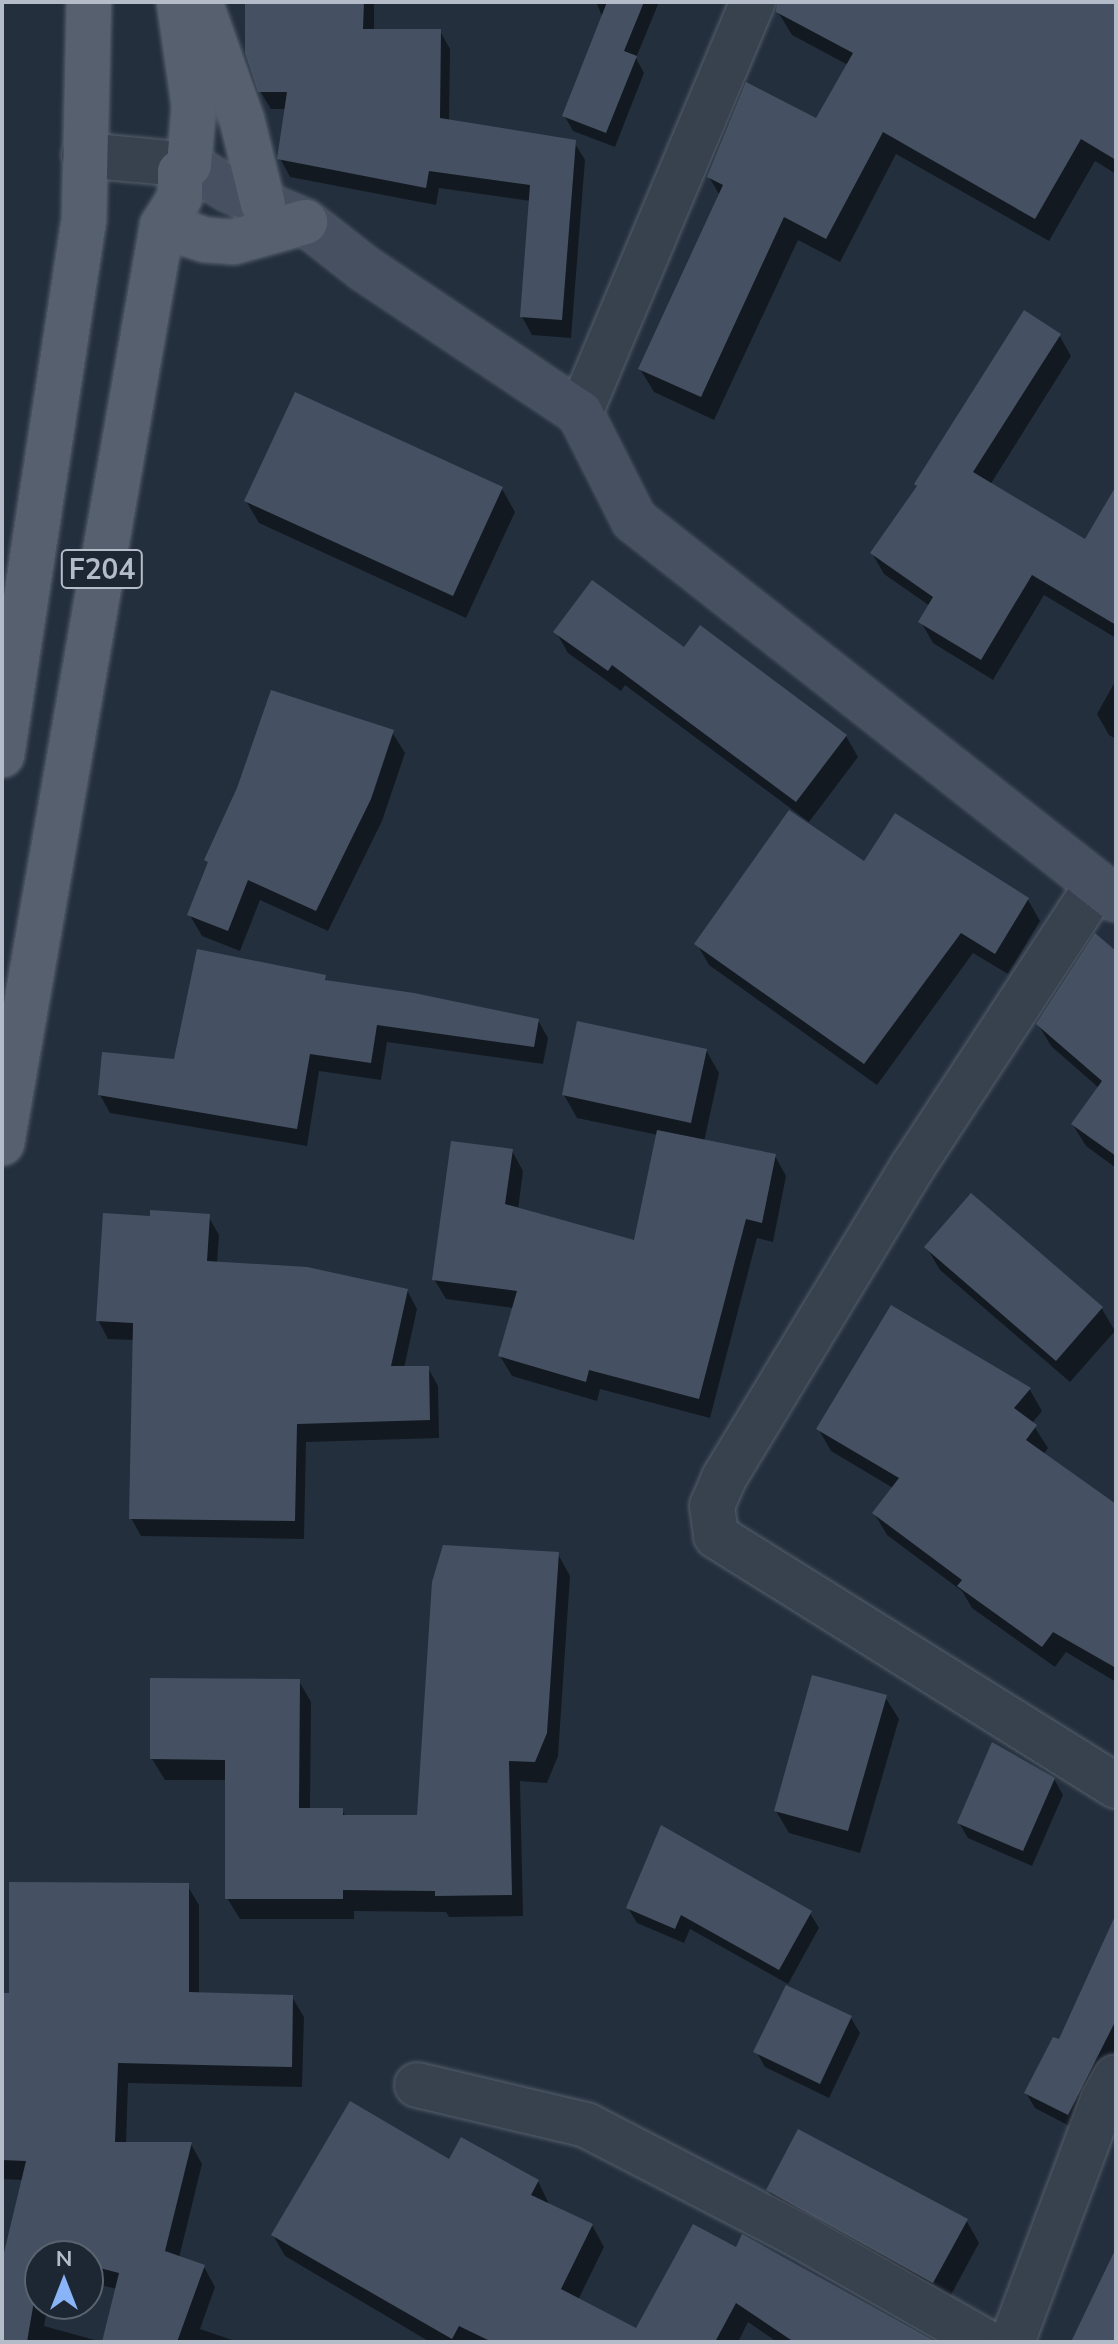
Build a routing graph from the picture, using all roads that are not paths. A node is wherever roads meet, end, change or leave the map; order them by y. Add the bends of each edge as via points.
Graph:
1 (89, 2) edge
2 (179, 2) edge
3 (200, 2) edge
4 (753, 2) edge
5 (84, 155) junction
6 (189, 165) junction
7 (263, 204) junction
8 (305, 222) junction
9 (162, 226) junction
10 (580, 413) junction
11 (5, 704) edge
12 (2, 755) edge
13 (1107, 892) edge
14 (2, 1143) edge
15 (1116, 1786) edge
16 (1116, 2077) edge
17 (417, 2085) dead end
18 (986, 2342) edge
19 (1012, 2342) edge

1 - 5 main road, F204
2 - 6 main road, F204 via 194,106
3 - 7 main road via 242,120
4 - 10 street
5 - 6 street
5 - 11 main road, F204 via 84,219
6 - 7 street
6 - 9 main road, F204 via 180,172 180,197
7 - 8 street
8 - 9 main road via 233,242
8 - 10 street via 365,269
9 - 14 main road, F204
10 - 13 street via 634,520
11 - 12 main road, F204
13 - 15 street via 913,1166 712,1506 716,1536
16 - 19 street
17 - 18 street via 586,2125 800,2236

